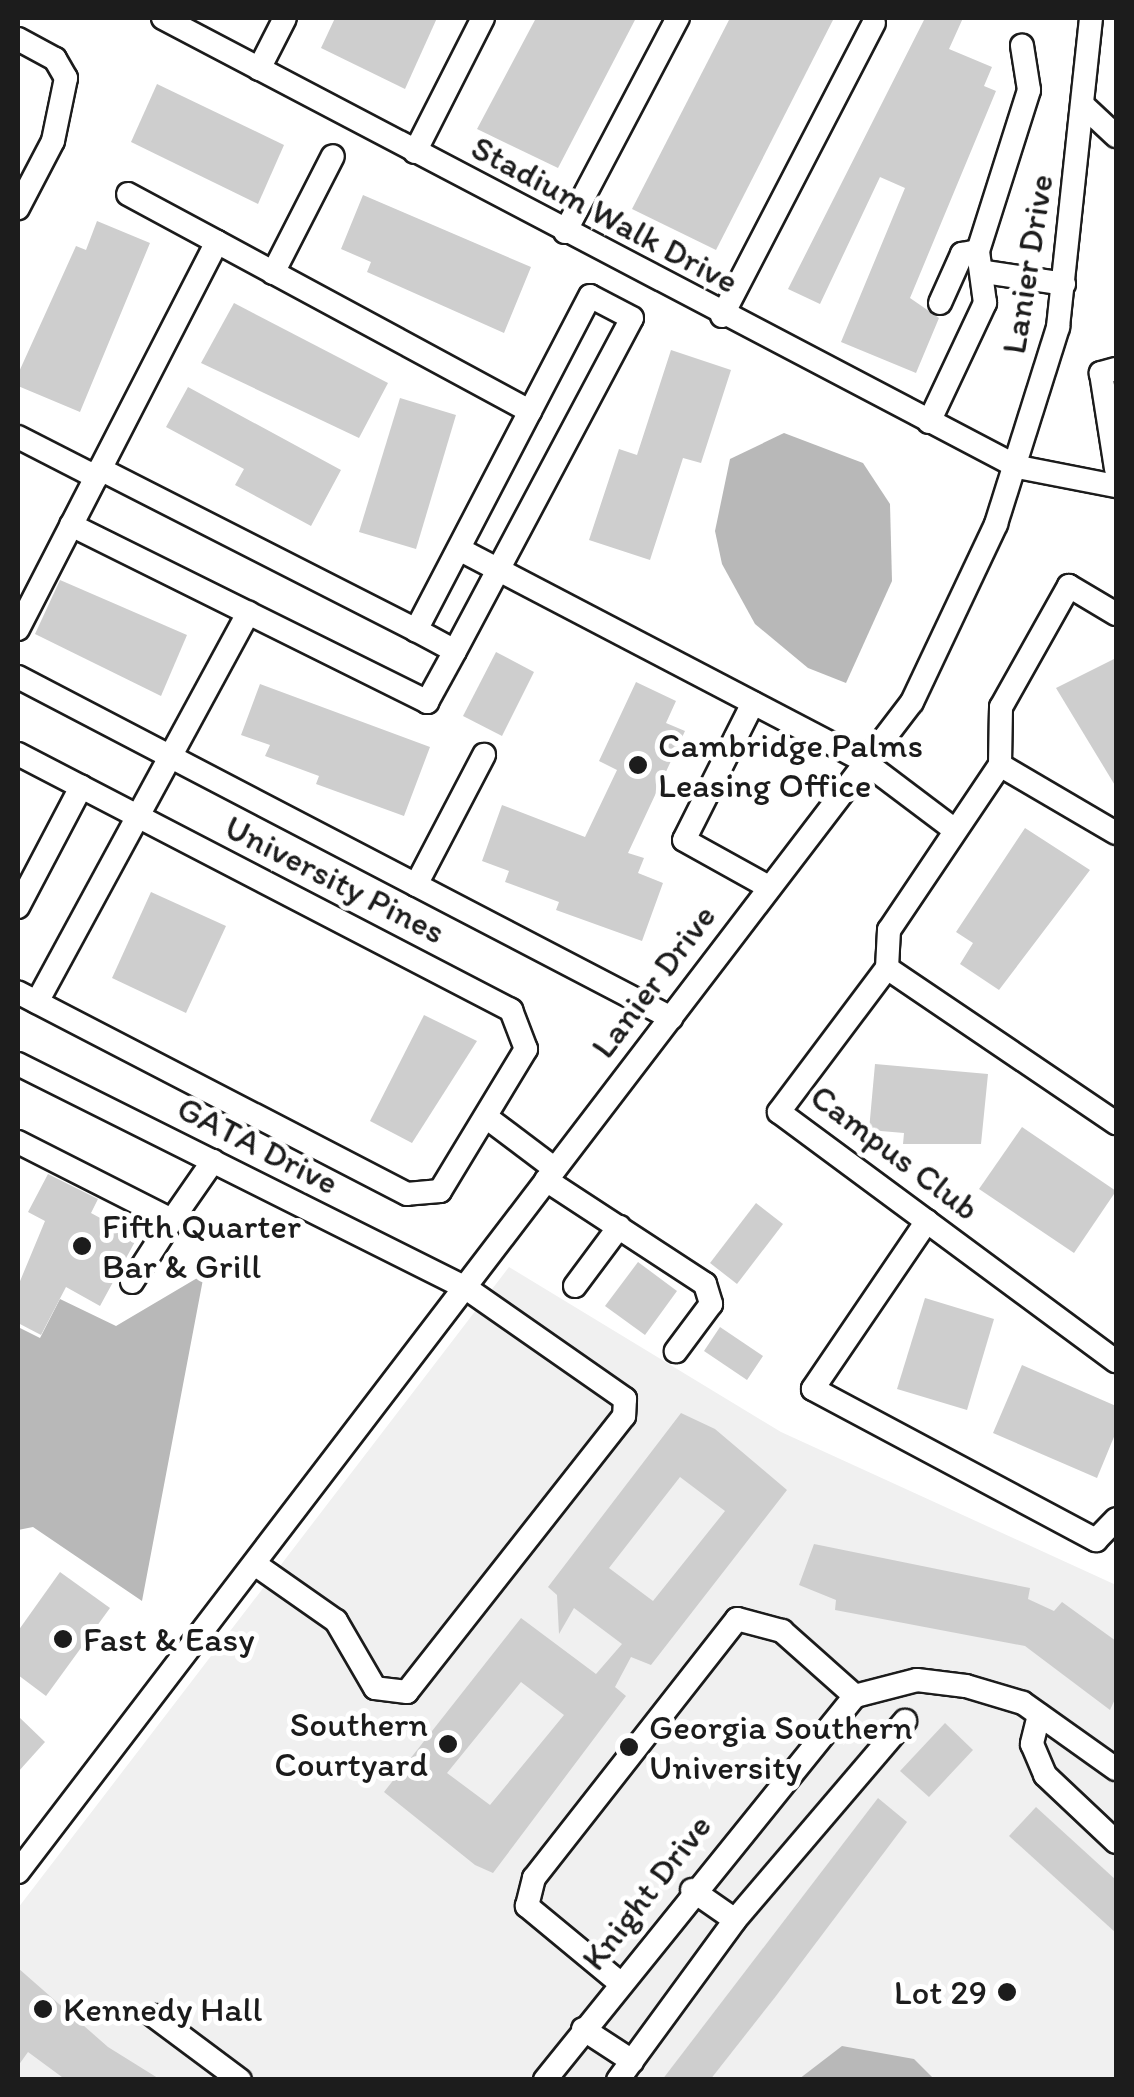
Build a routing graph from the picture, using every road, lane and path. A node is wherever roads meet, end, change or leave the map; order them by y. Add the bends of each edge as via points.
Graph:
1 (162, 18) edge
2 (285, 18) edge
3 (484, 18) edge
4 (678, 18) edge
5 (1091, 18) edge
6 (874, 22) dead end
7 (18, 39) edge
8 (1022, 46) dead end
9 (258, 69) junction
10 (1086, 108) junction
11 (1116, 136) edge
12 (416, 152) junction
13 (333, 156) dead end
14 (128, 194) dead end
15 (18, 208) edge
16 (566, 232) junction
17 (217, 242) junction
18 (982, 261) junction
19 (274, 273) junction
20 (1064, 284) junction
21 (940, 303) dead end
22 (722, 316) junction
23 (1116, 369) edge
24 (530, 410) junction
25 (929, 422) junction
26 (18, 437) edge
27 (1116, 457) edge
28 (1018, 467) junction
29 (98, 473) junction
30 (1116, 486) edge
31 (71, 526) junction
32 (459, 549) junction
33 (498, 570) junction
34 (248, 613) junction
35 (1116, 614) edge
36 (18, 630) edge
37 (416, 630) junction
38 (455, 651) junction
39 (18, 677) edge
40 (753, 703) junction
41 (18, 754) edge
42 (484, 755) dead end
43 (170, 756) junction
44 (862, 760) junction
45 (1000, 765) junction
46 (81, 787) junction
47 (136, 816) junction
48 (952, 827) junction
49 (1116, 833) edge
50 (416, 884) junction
51 (767, 886) junction
52 (18, 907) edge
53 (887, 968) junction
54 (28, 997) edge
55 (672, 1018) junction
56 (18, 1064) edge
57 (490, 1120) junction
58 (1116, 1124) edge
59 (18, 1142) edge
60 (213, 1162) junction
61 (550, 1174) junction
62 (172, 1220) junction
63 (927, 1221) junction
64 (619, 1228) junction
65 (132, 1282) dead end
66 (575, 1286) dead end
67 (466, 1288) junction
68 (676, 1352) dead end
69 (1116, 1361) edge
70 (1116, 1519) edge
71 (256, 1564) junction
72 (855, 1696) junction
73 (1039, 1715) junction
74 (905, 1722) dead end
75 (1116, 1770) edge
76 (1116, 1842) edge
77 (18, 1872) edge
78 (692, 1890) junction
79 (735, 1920) junction
80 (620, 1983) junction
81 (154, 2016) dead end
82 (583, 2030) junction
83 (625, 2070) edge
84 (240, 2080) edge
85 (545, 2080) edge

1 - 9 street, Stadium Walk Drive
2 - 9 street
3 - 12 street
4 - 16 street
5 - 10 street, Lanier Drive
6 - 22 street
7 - 15 street via 55,59 66,78 53,141
8 - 18 street via 1029,90
9 - 12 street, Stadium Walk Drive
10 - 11 street
10 - 20 street, Lanier Drive
12 - 16 street, Stadium Walk Drive
13 - 19 street
14 - 17 street
16 - 22 street, Stadium Walk Drive
17 - 19 street
17 - 29 street
18 - 20 street
18 - 21 street via 962,254
18 - 25 street via 986,303
19 - 24 street
20 - 28 street, Lanier Drive
22 - 25 street, Stadium Walk Drive
23 - 27 street via 1101,372
24 - 32 street
24 - 33 street via 590,296 632,318
25 - 28 street, Stadium Walk Drive
26 - 29 street
28 - 30 street, Stadium Walk Drive
28 - 44 street, Lanier Drive via 912,702
29 - 31 street
29 - 37 street
31 - 34 street
31 - 36 street
32 - 33 street
32 - 37 street
33 - 38 street
33 - 40 street
34 - 38 street via 427,702
34 - 43 street
35 - 45 street via 1069,586 1001,706
37 - 38 street
39 - 43 street
40 - 44 street
40 - 51 street via 684,840
41 - 46 street, University Pines
42 - 50 street
43 - 47 street
43 - 50 street
44 - 48 street
44 - 51 street, Lanier Drive
45 - 48 street, Campus Club
45 - 49 street
46 - 47 street, University Pines
46 - 52 street
47 - 54 street
47 - 57 street, University Pines via 511,1010 526,1049
48 - 53 street, Campus Club via 889,930
50 - 55 street
51 - 55 street, Lanier Drive
53 - 58 street
53 - 63 street, Campus Club via 780,1112
54 - 57 street, University Pines via 407,1194 440,1191
55 - 61 street, Lanier Drive
56 - 60 street, GATA Drive
57 - 61 street
59 - 62 street
60 - 62 street
60 - 67 street, GATA Drive
61 - 64 street
61 - 67 street, Lanier Drive
62 - 65 street
63 - 69 street, Campus Club
63 - 70 street via 813,1390 1096,1540
64 - 66 street
64 - 68 street via 705,1284 711,1304
67 - 71 street, Lanier Drive
67 - 71 street, GATA Drive via 596,1376 625,1400 624,1416 408,1692 375,1688 336,1621
71 - 77 street, Lanier Drive
72 - 73 street via 917,1680 966,1686
72 - 78 street, Knight Drive
72 - 80 street via 782,1630 737,1620 534,1878 527,1906
73 - 75 street
73 - 76 street via 1032,1744 1045,1775
74 - 79 street
78 - 79 street
78 - 80 street, Knight Drive
79 - 83 street
80 - 82 street, Knight Drive
81 - 84 street
82 - 83 street
82 - 85 street, Knight Drive

